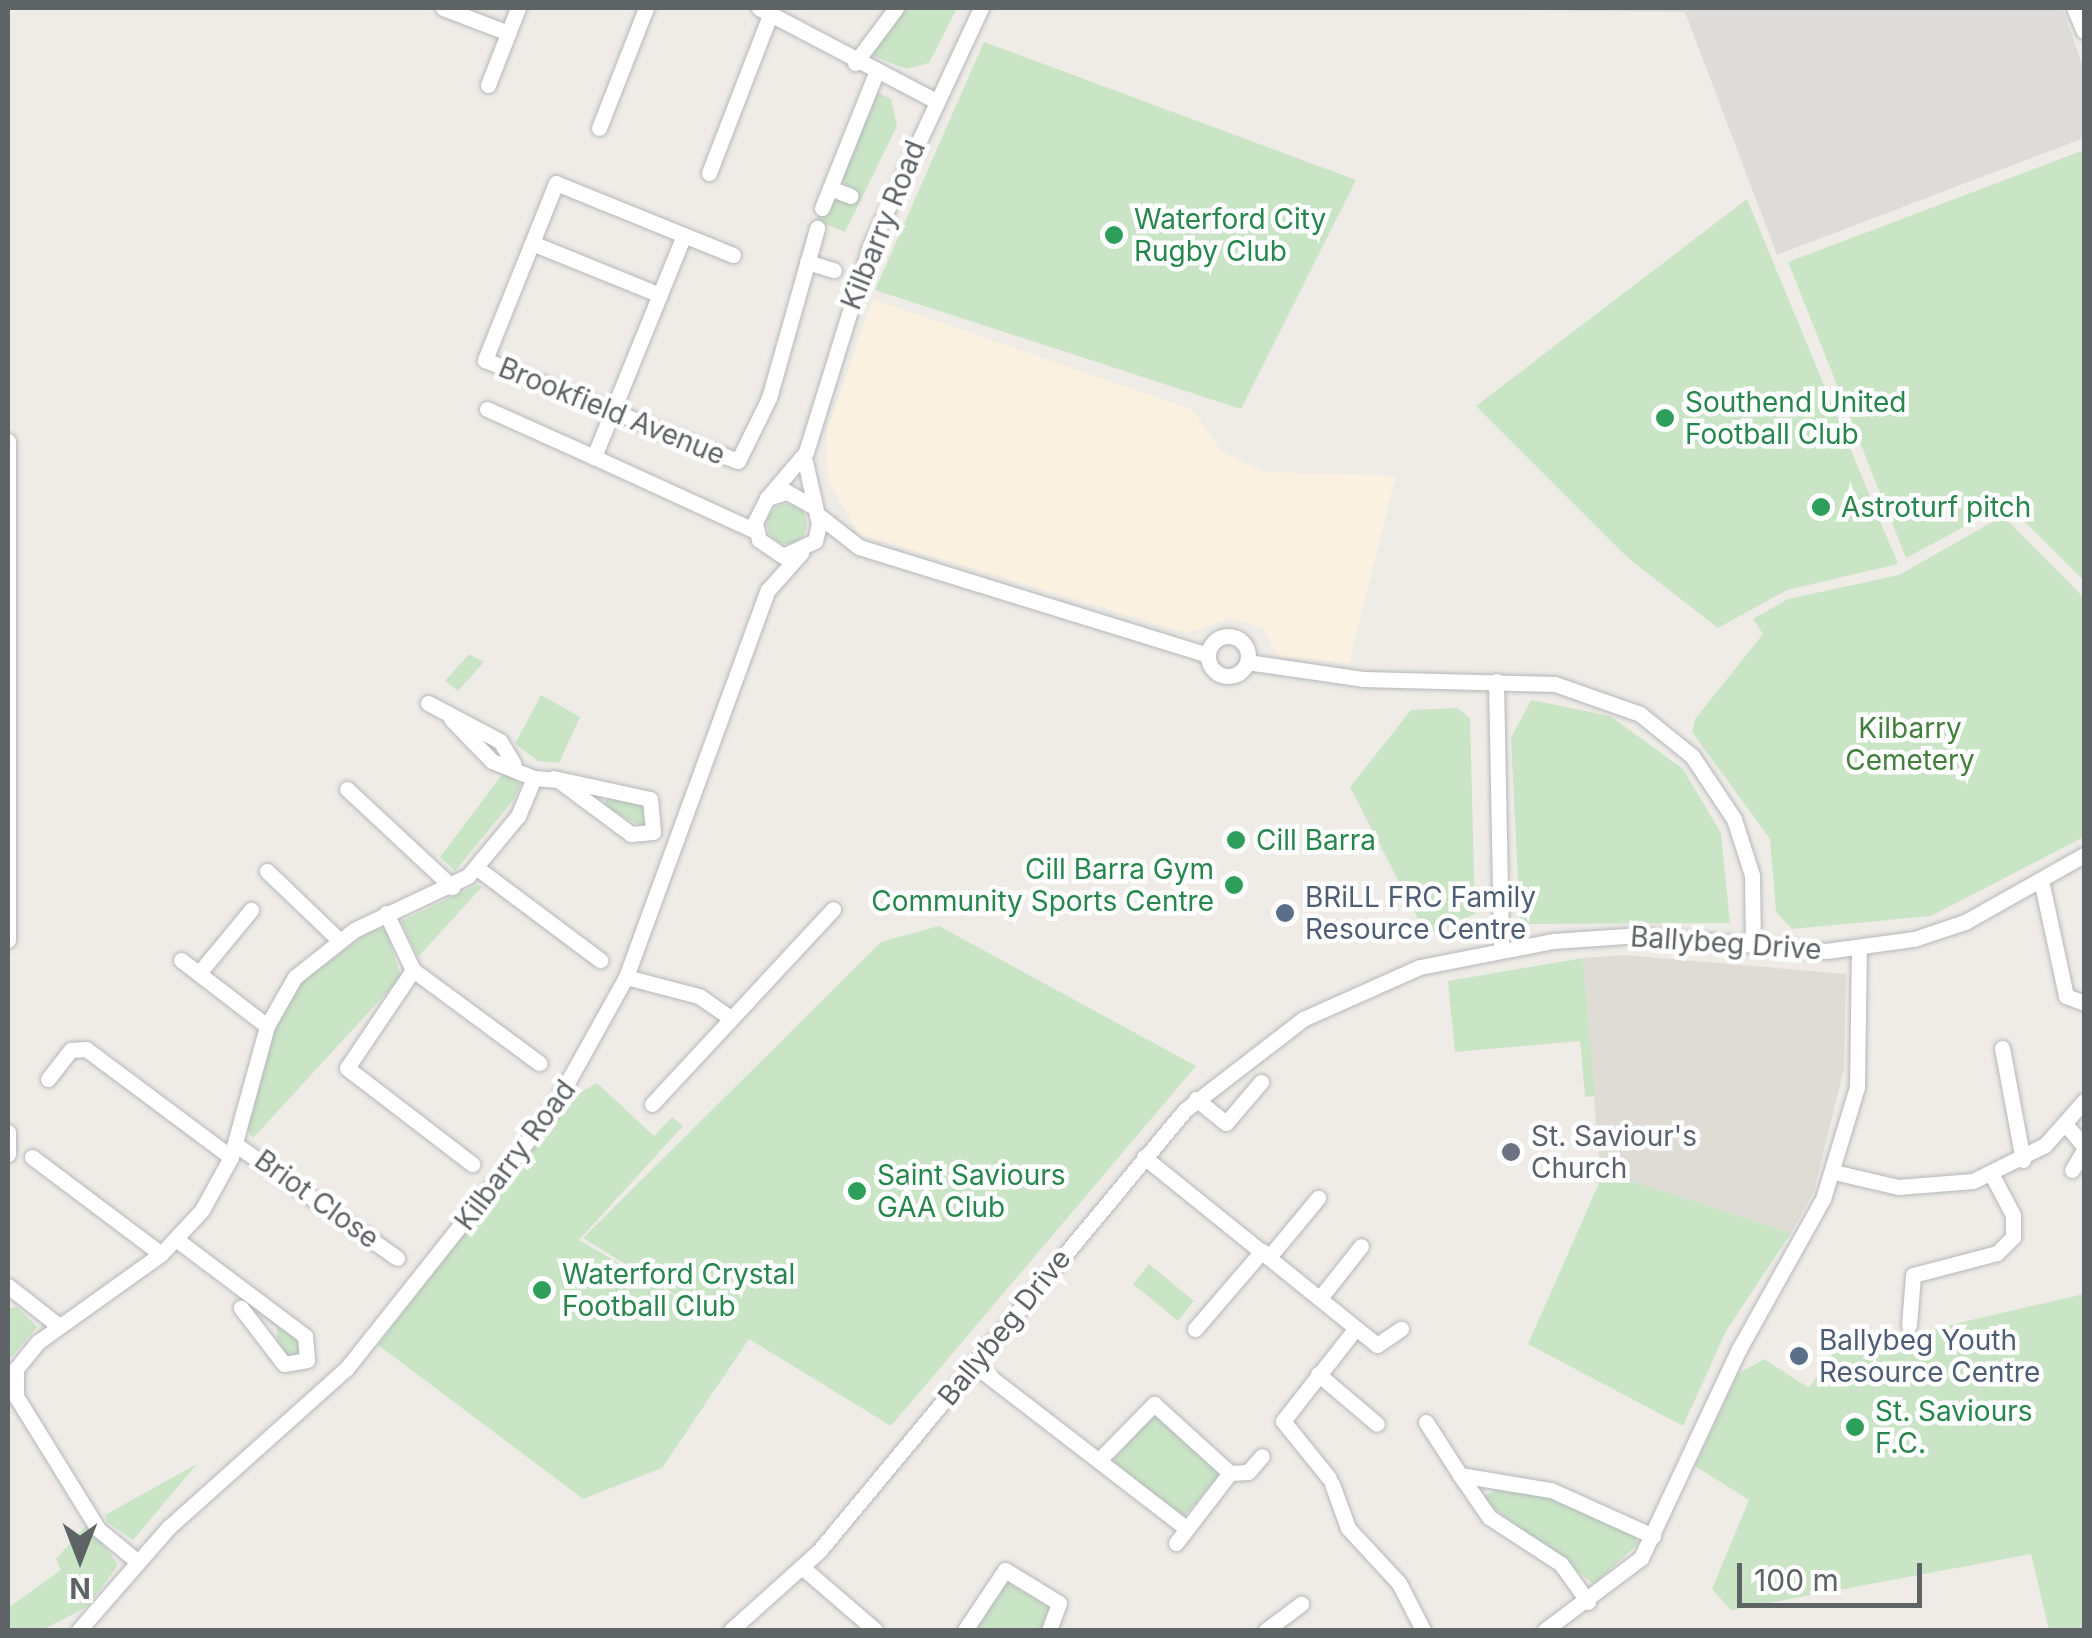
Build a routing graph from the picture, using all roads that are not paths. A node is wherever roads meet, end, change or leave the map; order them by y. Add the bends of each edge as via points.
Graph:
1 (442, 8) edge
2 (518, 8) edge
3 (646, 8) edge
4 (896, 8) edge
5 (981, 8) edge
6 (2074, 8) edge
7 (765, 11) edge
8 (2084, 31) edge
9 (508, 32) junction
10 (855, 62) junction
11 (876, 73) junction
12 (488, 85) dead end
13 (934, 100) junction
14 (599, 128) dead end
15 (709, 173) dead end
16 (830, 188) junction
17 (851, 196) dead end
18 (822, 208) dead end
19 (817, 228) dead end
20 (684, 235) junction
21 (532, 243) junction
22 (733, 255) dead end
23 (807, 262) junction
24 (834, 270) dead end
25 (660, 295) junction
26 (488, 409) dead end
27 (613, 414) junction
28 (8, 441) edge
29 (806, 452) junction
30 (594, 457) junction
31 (764, 502) junction
32 (722, 508) junction
33 (816, 511) junction
34 (758, 535) junction
35 (858, 547) junction
36 (805, 551) junction
37 (764, 598) junction
38 (1208, 655) junction
39 (1247, 662) junction
40 (1496, 682) junction
41 (428, 704) dead end
42 (534, 778) junction
43 (553, 778) junction
44 (347, 789) dead end
45 (2084, 855) edge
46 (476, 868) junction
47 (267, 871) dead end
48 (2041, 880) junction
49 (452, 886) junction
50 (833, 909) dead end
51 (251, 910) dead end
52 (386, 913) junction
53 (338, 939) junction
54 (8, 940) edge
55 (1753, 946) junction
56 (1501, 948) junction
57 (1859, 948) junction
58 (181, 960) dead end
59 (600, 960) dead end
60 (413, 970) junction
61 (199, 974) junction
62 (626, 977) junction
63 (2084, 1002) edge
64 (731, 1018) junction
65 (267, 1026) junction
66 (2002, 1048) dead end
67 (540, 1063) dead end
68 (48, 1078) dead end
69 (1261, 1082) dead end
70 (1196, 1098) junction
71 (2084, 1101) edge
72 (652, 1104) dead end
73 (2067, 1126) junction
74 (8, 1132) edge
75 (2084, 1148) edge
76 (233, 1151) junction
77 (8, 1154) edge
78 (32, 1157) dead end
79 (1144, 1157) junction
80 (2023, 1160) junction
81 (472, 1164) dead end
82 (2072, 1170) dead end
83 (1834, 1172) junction
84 (1992, 1175) junction
85 (1318, 1198) dead end
86 (176, 1240) junction
87 (1361, 1246) dead end
88 (162, 1254) junction
89 (1265, 1254) junction
90 (397, 1258) dead end
91 (9, 1290) edge
92 (1320, 1298) junction
93 (242, 1308) dead end
94 (1909, 1324) dead end
95 (59, 1326) junction
96 (1356, 1328) junction
97 (1196, 1329) dead end
98 (1401, 1329) dead end
99 (973, 1364) junction
100 (1318, 1374) junction
101 (1426, 1422) dead end
102 (1377, 1424) dead end
103 (1262, 1456) dead end
104 (1101, 1458) junction
105 (1230, 1474) junction
106 (1460, 1476) junction
107 (1188, 1529) junction
108 (1653, 1536) junction
109 (1176, 1543) dead end
110 (138, 1562) junction
111 (803, 1568) junction
112 (1588, 1602) junction
113 (1301, 1604) dead end
114 (103, 1608) junction
115 (1277, 1628) edge
116 (79, 1630) edge
117 (95, 1630) edge
118 (730, 1630) edge
119 (875, 1630) edge
120 (965, 1630) edge
121 (1049, 1630) edge
122 (1423, 1630) edge
123 (1545, 1630) edge

1 - 9 street
2 - 9 street
3 - 14 street
4 - 10 street
5 - 13 street, Kilbarry Road
6 - 8 street
7 - 10 street
7 - 15 street
9 - 12 street
10 - 11 street
11 - 13 street
11 - 16 street
13 - 29 street, Kilbarry Road via 866,256
16 - 17 street
16 - 18 street
19 - 23 street
20 - 21 street via 556,183
20 - 22 street
20 - 25 street
21 - 25 street
21 - 27 street, Brookfield Avenue via 485,360
23 - 24 street
23 - 27 street, Brookfield Avenue via 769,398 738,460
25 - 27 street
26 - 30 street
27 - 30 street
28 - 54 street
29 - 31 street, Kilbarry Road
29 - 33 street, Kilbarry Road
30 - 32 street
31 - 32 street
31 - 33 street via 798,494
31 - 34 street
32 - 34 street
33 - 35 street
33 - 36 street
34 - 36 street via 773,553
34 - 37 street, Kilbarry Road
35 - 36 street
35 - 38 street
36 - 37 street, Kilbarry Road
37 - 62 street, Kilbarry Road
38 - 39 street via 1222,675
38 - 39 street via 1230,636 1245,645
39 - 40 street via 1346,678
40 - 55 street via 1555,684 1613,700 1692,756 1746,850
40 - 56 street
41 - 42 street via 492,761 513,763
42 - 43 street
42 - 46 street via 518,816
43 - 43 street via 631,834 653,832 650,799
44 - 49 street
45 - 48 street, Ballybeg Drive
46 - 49 street
46 - 59 street
47 - 53 street
48 - 57 street, Ballybeg Drive via 1952,927
48 - 63 street via 2066,996
49 - 52 street
50 - 64 street
51 - 61 street
52 - 53 street
52 - 60 street
53 - 65 street via 294,976
55 - 56 street, Ballybeg Drive via 1618,935
55 - 57 street, Ballybeg Drive
56 - 70 street, Ballybeg Drive via 1341,998
57 - 83 street via 1861,1060
58 - 61 street
60 - 67 street
60 - 81 street via 348,1068
61 - 65 street
62 - 64 street via 694,994
62 - 110 street, Kilbarry Road via 552,1110 386,1324
64 - 72 street
65 - 76 street
66 - 80 street
68 - 76 street, Briot Close via 55,1056 88,1050
69 - 70 street via 1226,1123
70 - 79 street, Ballybeg Drive
71 - 73 street
73 - 75 street
73 - 80 street
74 - 77 street
75 - 82 street
76 - 86 street
76 - 90 street, Briot Close
78 - 88 street
79 - 89 street
79 - 99 street, Ballybeg Drive
80 - 84 street
83 - 84 street via 1911,1188
83 - 108 street
84 - 94 street via 2012,1211 2013,1237 1997,1253 1913,1275
85 - 89 street
86 - 88 street
86 - 93 street via 305,1336 307,1360 284,1364
87 - 92 street
88 - 95 street
89 - 92 street
89 - 97 street
91 - 95 street
92 - 96 street
95 - 110 street via 25,1356 14,1390 98,1529
96 - 98 street via 1381,1347
96 - 100 street
99 - 104 street
99 - 111 street, Ballybeg Drive
100 - 102 street
100 - 122 street via 1282,1423 1330,1481 1348,1528 1399,1584
101 - 106 street
103 - 105 street via 1248,1472
104 - 105 street via 1154,1404
104 - 107 street
105 - 107 street
106 - 108 street via 1551,1490
106 - 112 street via 1489,1518 1561,1564
107 - 109 street
108 - 112 street via 1634,1568
110 - 114 street, Kilbarry Road
111 - 118 street, Ballybeg Drive
111 - 119 street
112 - 123 street
113 - 115 street
114 - 116 street, Kilbarry Road
114 - 117 street, Kilbarry Road
120 - 121 street via 1005,1570 1058,1601

